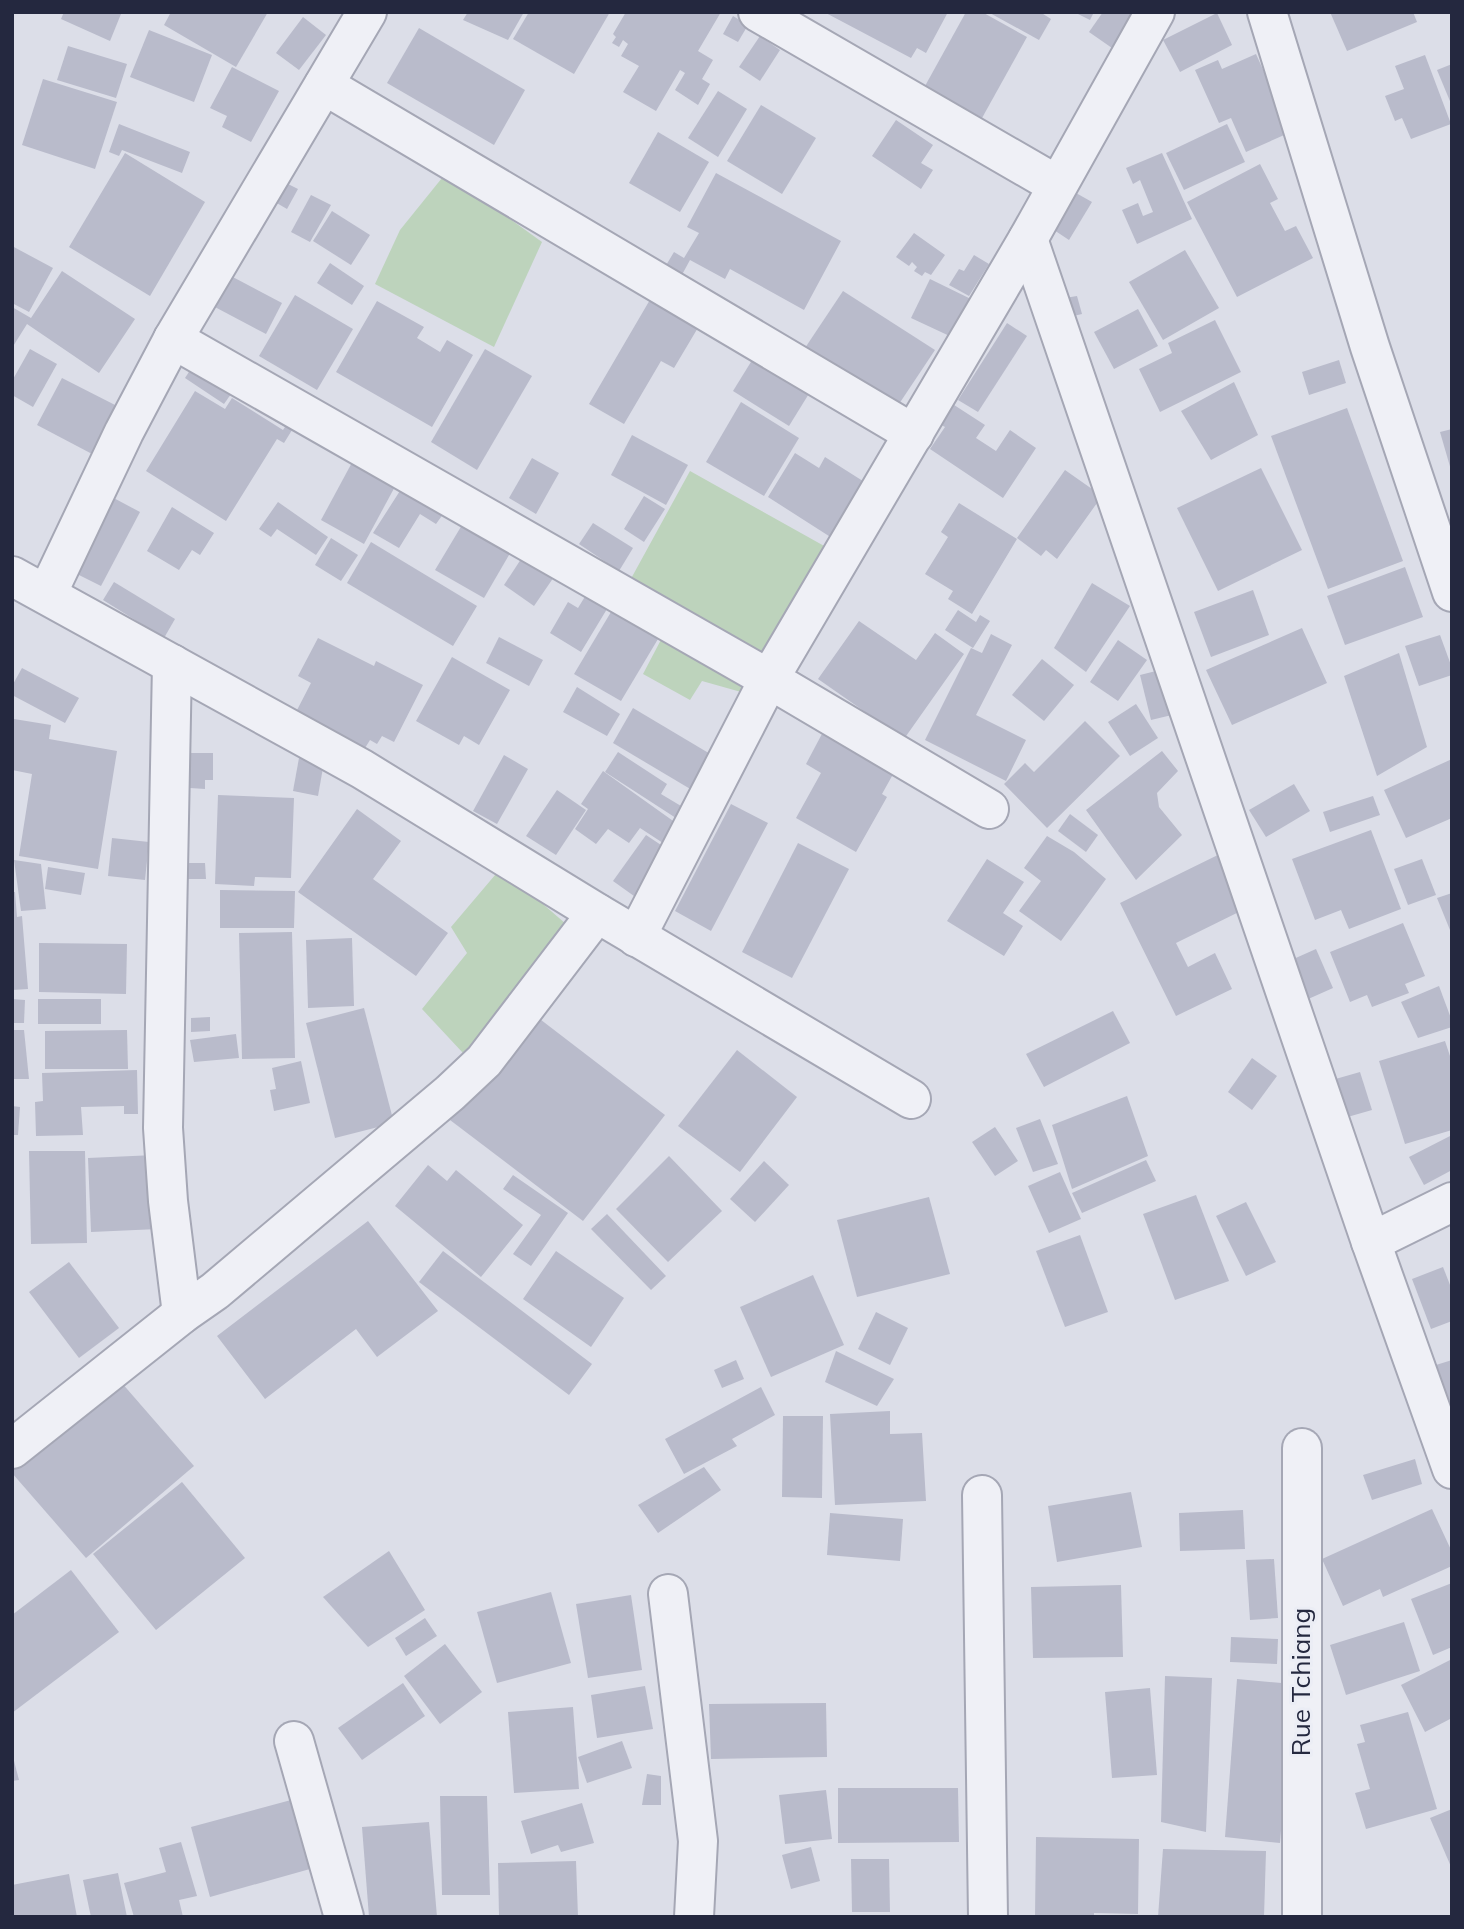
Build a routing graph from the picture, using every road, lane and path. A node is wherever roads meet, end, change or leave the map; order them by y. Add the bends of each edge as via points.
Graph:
1 (758, 12) edge
2 (1155, 12) edge
3 (1267, 12) edge
4 (359, 15) edge
5 (324, 85) junction
6 (1057, 185) junction
7 (1028, 239) junction
8 (173, 339) junction
9 (914, 435) junction
10 (12, 576) edge
11 (1452, 592) edge
12 (47, 594) junction
13 (172, 664) junction
14 (769, 679) junction
15 (989, 809) dead end
16 (597, 913) junction
17 (636, 937) junction
18 (911, 1099) dead end
19 (1452, 1202) edge
20 (1371, 1242) junction
21 (182, 1314) junction
22 (1301, 1448) dead end
23 (12, 1449) edge
24 (1452, 1469) edge
25 (982, 1495) dead end
26 (668, 1594) dead end
27 (294, 1741) dead end
28 (344, 1917) edge
29 (694, 1917) edge
30 (989, 1917) edge
31 (1302, 1917) edge

1 - 6 street
2 - 6 street
3 - 11 street
4 - 5 street
5 - 8 street
5 - 9 street
6 - 7 street
7 - 9 street
7 - 20 street
8 - 12 street
8 - 14 street
9 - 14 street
10 - 12 street
12 - 13 street
13 - 16 street via 362,769
13 - 21 street via 163,1128
14 - 15 street
14 - 17 street
16 - 17 street
16 - 21 street via 484,1061 359,1171
17 - 18 street
19 - 20 street
20 - 24 street
21 - 23 street
22 - 31 street, Rue Tchiang
25 - 30 street
26 - 29 street via 698,1841
27 - 28 street

